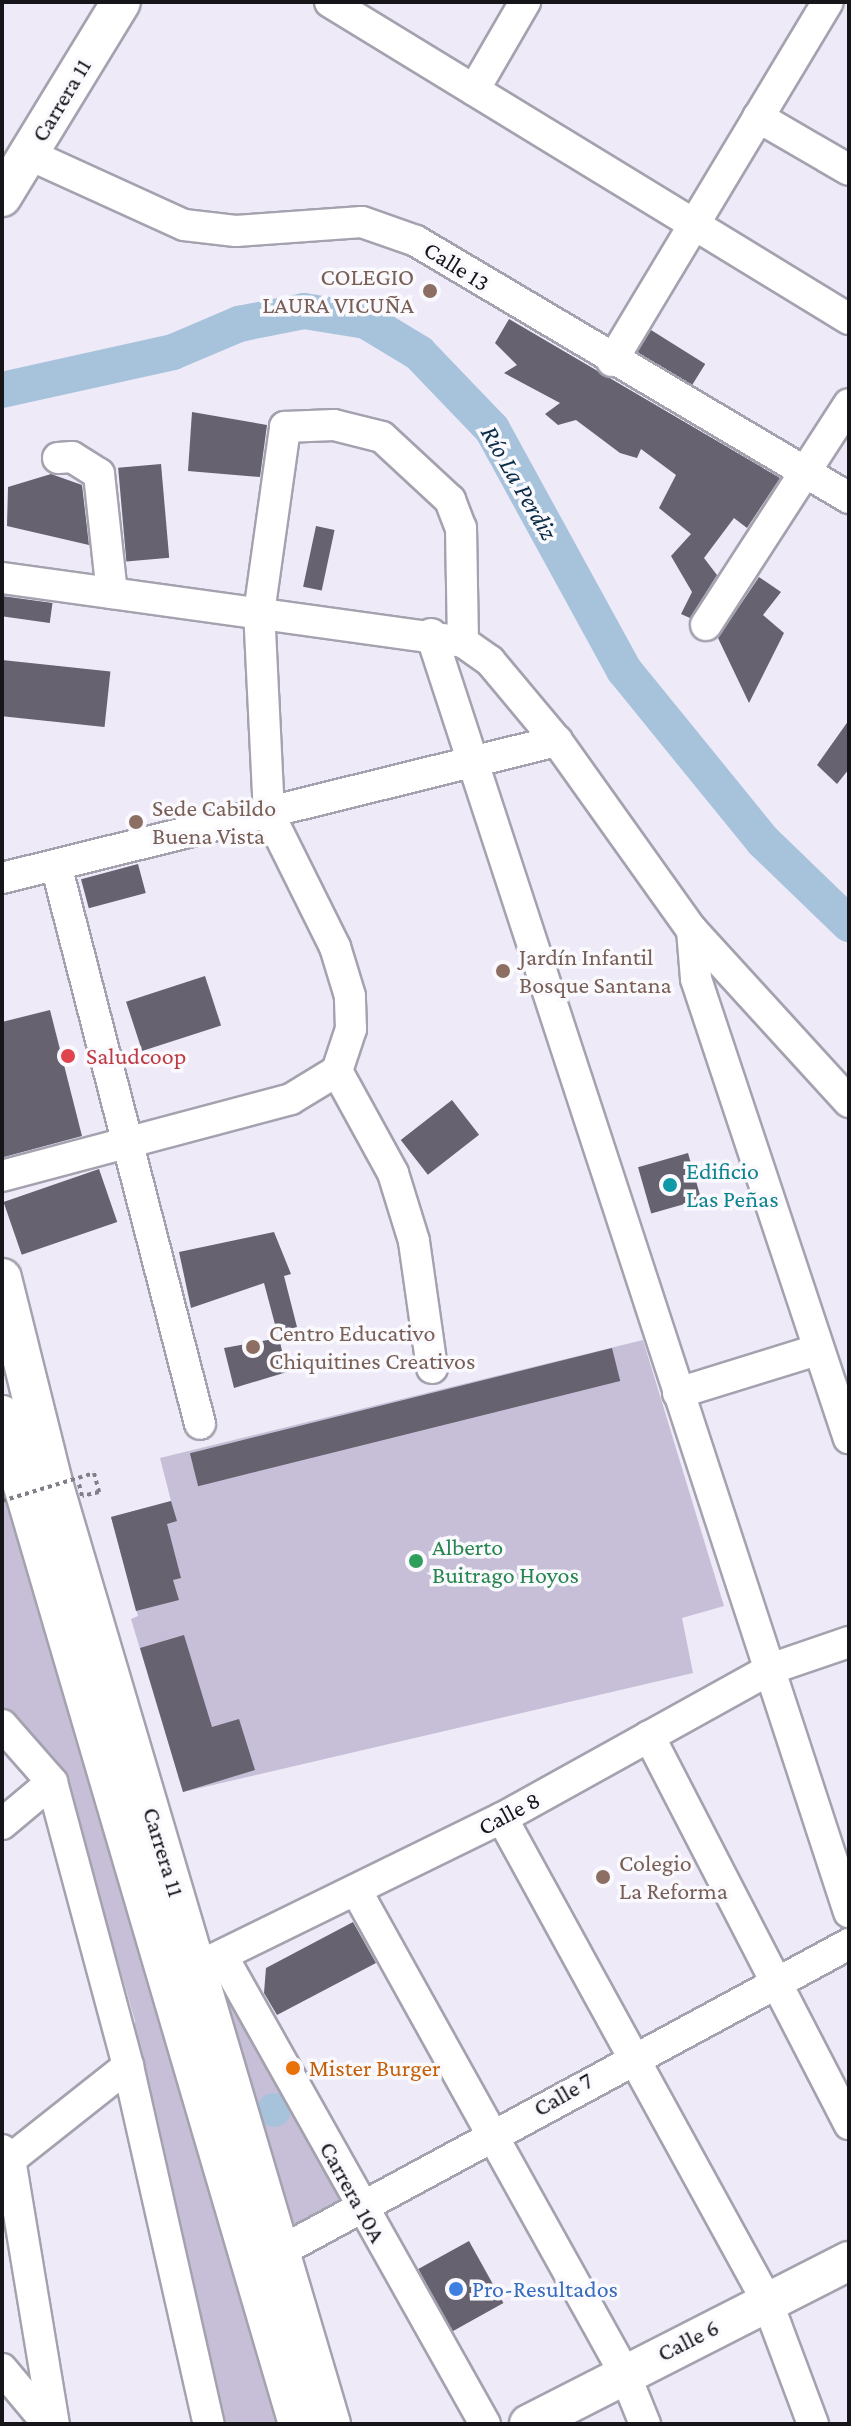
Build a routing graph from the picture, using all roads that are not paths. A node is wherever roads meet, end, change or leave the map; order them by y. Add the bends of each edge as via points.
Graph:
1 (121, 2) edge
2 (330, 2) edge
3 (828, 2) edge
4 (517, 5) edge
5 (474, 90) junction
6 (758, 117) junction
7 (15, 147) edge
8 (849, 170) edge
9 (2, 197) edge
10 (692, 224) junction
11 (849, 319) edge
12 (612, 361) junction
13 (849, 404) edge
14 (58, 458) dead end
15 (807, 473) junction
16 (849, 498) edge
17 (2, 578) edge
18 (112, 593) junction
19 (259, 613) junction
20 (706, 625) dead end
21 (431, 634) junction
22 (463, 642) junction
23 (557, 741) junction
24 (469, 764) junction
25 (269, 814) junction
26 (56, 865) junction
27 (2, 878) edge
28 (692, 930) junction
29 (337, 1071) junction
30 (849, 1102) edge
31 (127, 1139) junction
32 (2, 1176) edge
33 (2, 1278) edge
34 (817, 1350) junction
35 (432, 1368) dead end
36 (678, 1393) junction
37 (200, 1424) dead end
38 (12, 1429) edge
39 (848, 1434) edge
40 (849, 1642) edge
41 (773, 1668) junction
42 (2, 1725) edge
43 (649, 1736) junction
44 (52, 1782) junction
45 (502, 1818) junction
46 (2, 1824) edge
47 (356, 1890) junction
48 (849, 1912) edge
49 (849, 1944) edge
50 (197, 1969) junction
51 (772, 1982) junction
52 (632, 2055) junction
53 (128, 2066) junction
54 (849, 2124) edge
55 (492, 2135) junction
56 (5, 2159) edge
57 (362, 2209) junction
58 (281, 2251) junction
59 (849, 2261) edge
60 (767, 2301) junction
61 (2, 2369) edge
62 (624, 2372) junction
63 (304, 2423) edge
64 (48, 2424) edge
65 (54, 2424) edge
66 (209, 2424) edge
67 (485, 2424) edge
68 (529, 2424) edge
69 (645, 2424) edge
70 (813, 2424) edge

1 - 7 main road, Carrera 11
2 - 5 street
3 - 6 street
4 - 5 street
5 - 10 street
6 - 8 street
6 - 10 street
7 - 9 main road, Carrera 11
7 - 12 street, Calle 13 via 184,225 236,231 362,222 416,241
10 - 11 street
10 - 12 street
12 - 15 street, Calle 13
13 - 15 street
14 - 18 street via 72,457 99,474
15 - 16 street, Calle 13
15 - 20 street
17 - 18 street
18 - 19 street
19 - 21 street
19 - 22 street via 285,427 334,425 382,437 450,500 461,528
19 - 25 street
21 - 22 street
21 - 24 street
22 - 23 street via 490,661
23 - 24 street
23 - 28 street
24 - 25 street
24 - 36 street
25 - 26 street
25 - 29 street via 335,947 350,996 351,1029
26 - 27 street
26 - 31 street
28 - 30 street
28 - 34 street via 696,979
29 - 31 street via 291,1099
29 - 35 street via 393,1173 414,1241
31 - 32 street
31 - 37 street
33 - 38 main road, Carrera 11
34 - 36 street
34 - 39 street
36 - 41 street
38 - 50 main road, Carrera 11
40 - 41 street, Calle 8
41 - 43 street, Calle 8
41 - 48 street
42 - 44 street
43 - 45 street, Calle 8
43 - 51 street
44 - 46 street
44 - 53 street
45 - 47 street, Calle 8
45 - 52 street
47 - 50 street, Calle 8
47 - 55 street
49 - 51 street, Calle 7
50 - 57 street, Carrera 10A
50 - 58 main road, Carrera 11
50 - 63 main road, Carrera 11
51 - 52 street, Calle 7
51 - 54 street
52 - 55 street, Calle 7
52 - 60 street
53 - 56 street
53 - 66 street
55 - 57 street, Calle 7
55 - 62 street
56 - 65 street
57 - 58 street, Calle 7
57 - 67 street, Carrera 10A
58 - 63 main road, Carrera 11
59 - 60 main road, Calle 6
60 - 62 main road, Calle 6
60 - 70 street
61 - 64 street
62 - 68 main road, Calle 6
62 - 69 street

